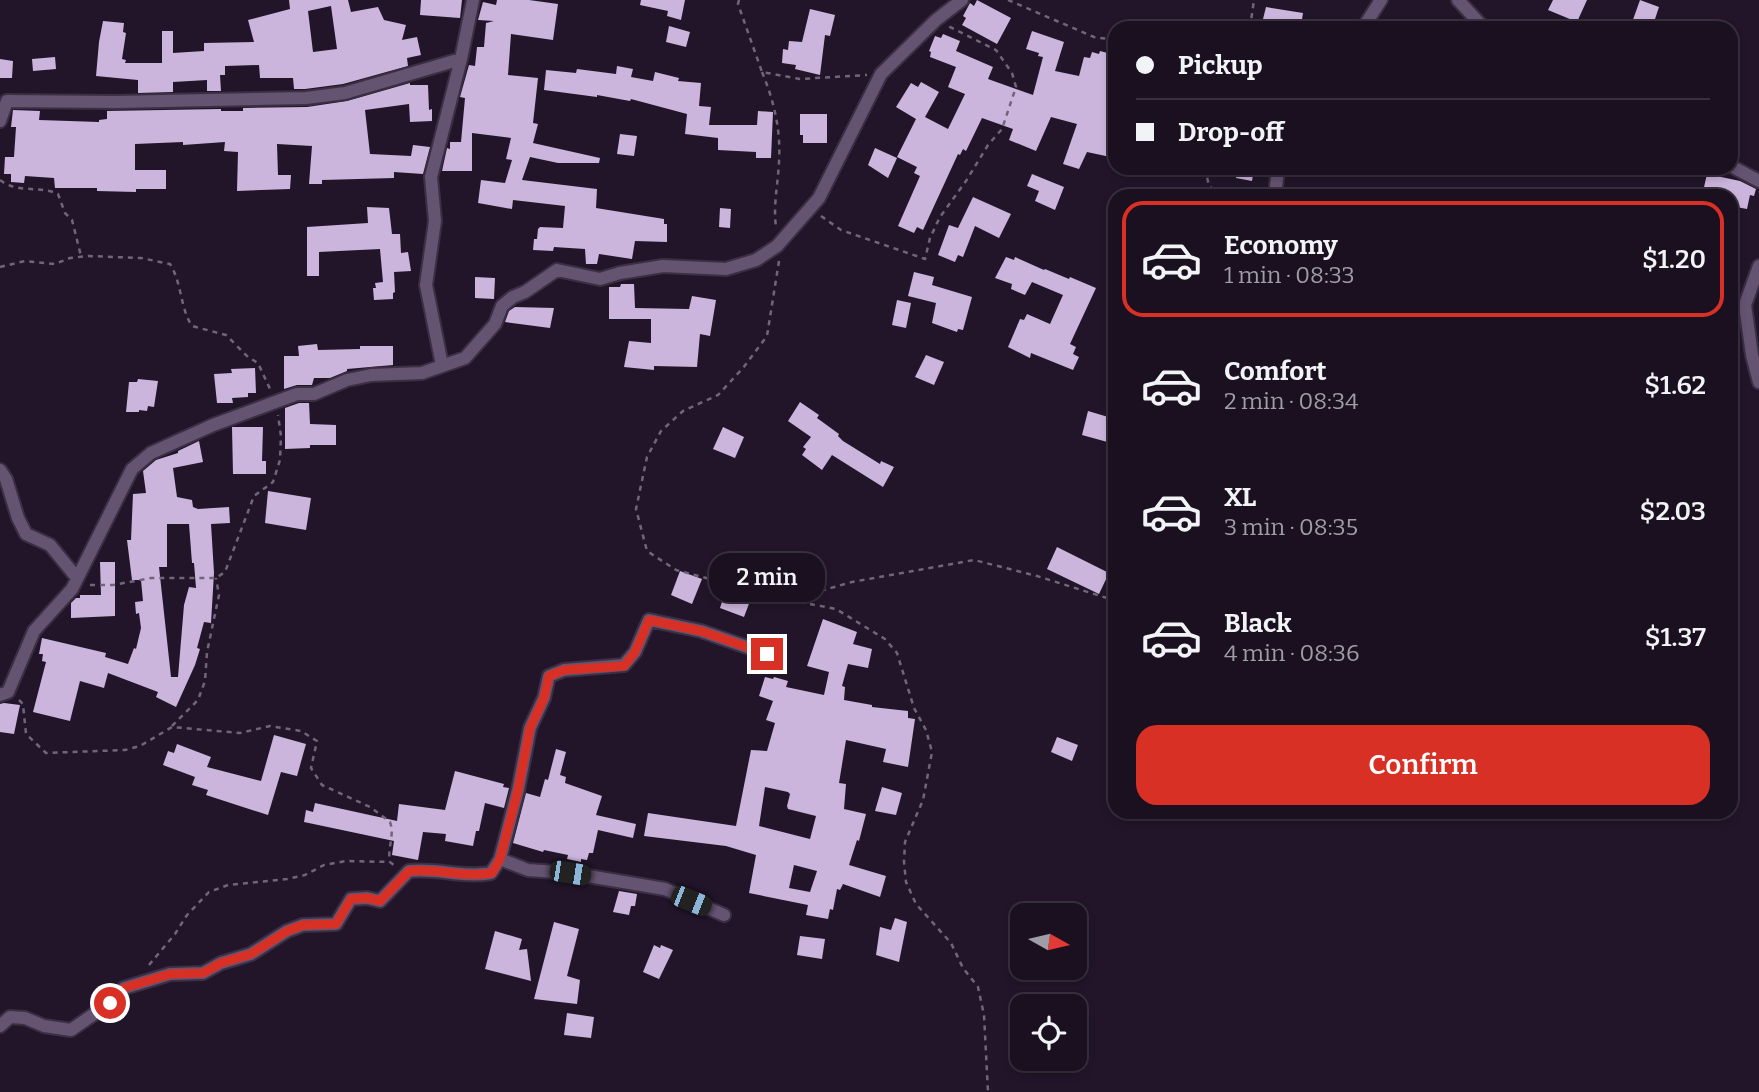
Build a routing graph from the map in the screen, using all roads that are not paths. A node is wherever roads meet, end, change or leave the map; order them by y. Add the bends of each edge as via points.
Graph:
1 (473, 0) edge
2 (962, 0) edge
3 (1381, 0) edge
4 (1458, 0) edge
5 (1368, 21) edge
6 (1478, 21) edge
7 (461, 59) junction
8 (4, 101) edge
9 (0, 121) edge
10 (1738, 170) edge
11 (1759, 181) edge
12 (1759, 266) edge
13 (442, 365) junction
14 (1759, 382) edge
15 (0, 470) edge
16 (75, 584) junction
17 (767, 654) dead end
18 (4, 693) edge
19 (500, 859) junction
20 (724, 915) dead end
21 (0, 1026) edge

1 - 7 street
2 - 13 street via 881,74 819,198 777,246 756,260 726,269 663,266 600,279 557,270 502,306 495,324 465,358
3 - 5 street
4 - 6 street
7 - 8 street via 345,93 306,98
7 - 13 street via 431,177 435,221 426,285
8 - 9 street
10 - 11 street
12 - 14 street via 1745,305
13 - 16 street via 422,373 371,374 314,394 297,394 151,453 132,469
15 - 16 street via 26,534 50,545
16 - 18 street via 34,631
17 - 19 street via 701,631 649,620 624,666 564,670 549,676 530,728
19 - 20 street via 528,870 665,889
19 - 21 street via 492,873 474,876 409,871 380,901 351,899 336,924 303,925 251,954 203,973 170,974 124,988 71,1030 10,1017

